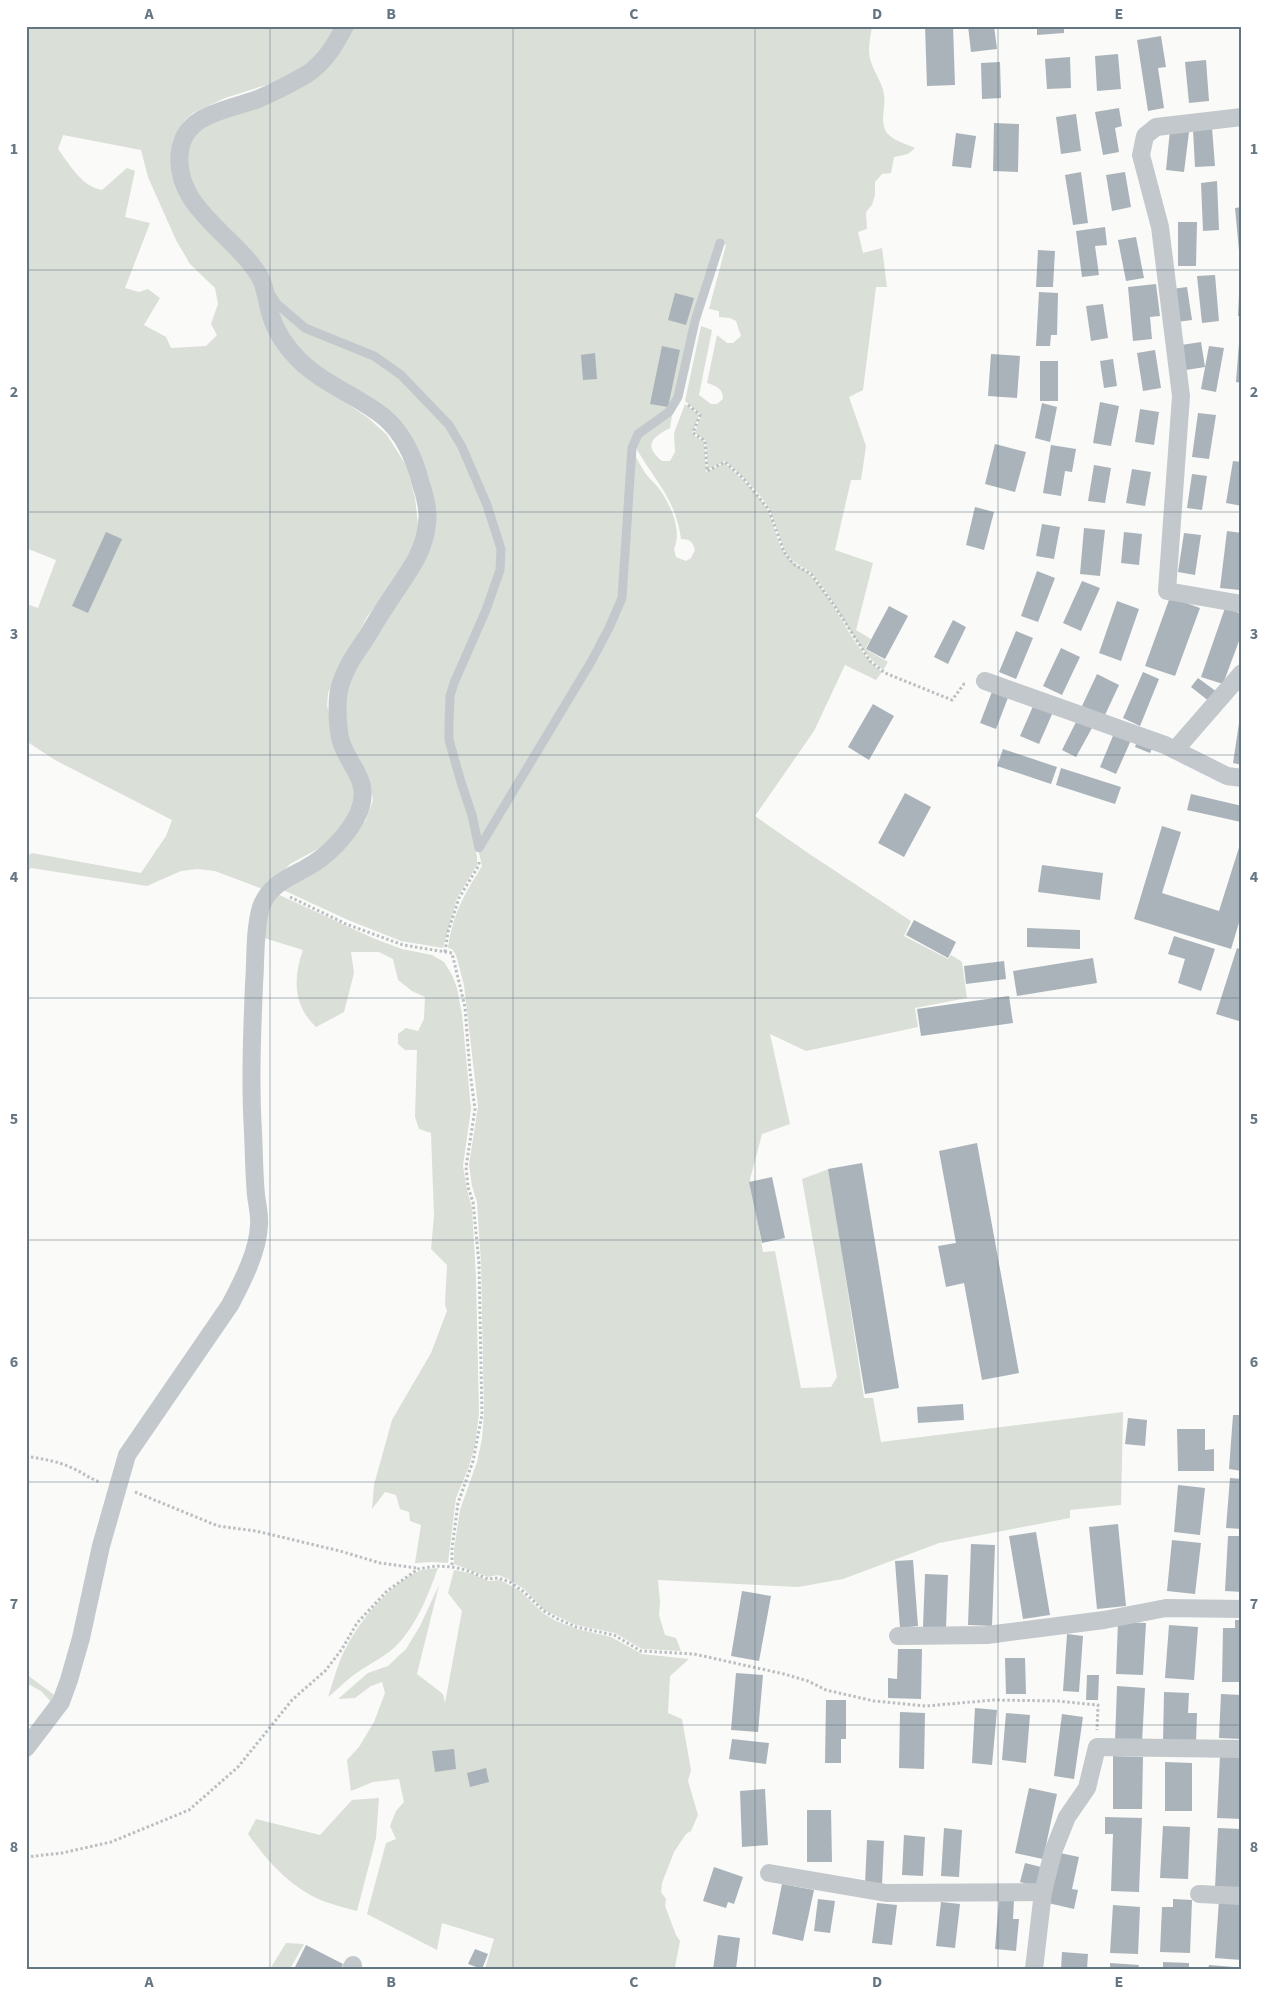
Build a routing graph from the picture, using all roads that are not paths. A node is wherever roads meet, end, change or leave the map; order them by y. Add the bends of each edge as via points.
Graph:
1 (345, 26) edge
2 (1242, 117) edge
3 (720, 244) dead end
4 (263, 282) junction
5 (1242, 604) edge
6 (1242, 673) edge
7 (985, 681) road end
8 (1175, 750) junction
9 (1242, 778) edge
10 (1242, 1609) edge
11 (898, 1636) dead end
12 (26, 1748) edge
13 (1242, 1749) edge
14 (769, 1873) dead end
15 (1043, 1892) junction
16 (1199, 1894) dead end
17 (1242, 1896) edge
18 (1034, 1969) edge

1 - 4 street via 334,48 305,75 258,99 210,115 184,133 179,164 189,194 216,228 250,262
2 - 5 street via 1156,127 1145,136 1142,154 1160,227 1182,396 1167,591
3 - 4 lane via 695,321 678,397 669,412 638,434 632,448 622,598 564,708 478,848 472,815 449,740 449,726 454,683 500,570 502,549 487,505 462,447 448,425 401,375 374,356 305,328 277,304
4 - 12 street via 272,320 298,359 318,376 387,419 405,443 416,464 428,520 422,548 348,664 338,691 341,744 364,791 358,813 346,833 329,850 310,866 271,888 258,921 251,1045 252,1122 260,1225 252,1257 230,1305 127,1455 69,1680 61,1702
6 - 8 street
7 - 8 street
8 - 9 street via 1227,776
10 - 11 street via 1166,1608 1104,1620 987,1635
13 - 15 street via 1097,1747 1087,1788 1067,1817 1053,1852
14 - 15 street via 886,1893
15 - 18 street
16 - 17 street

